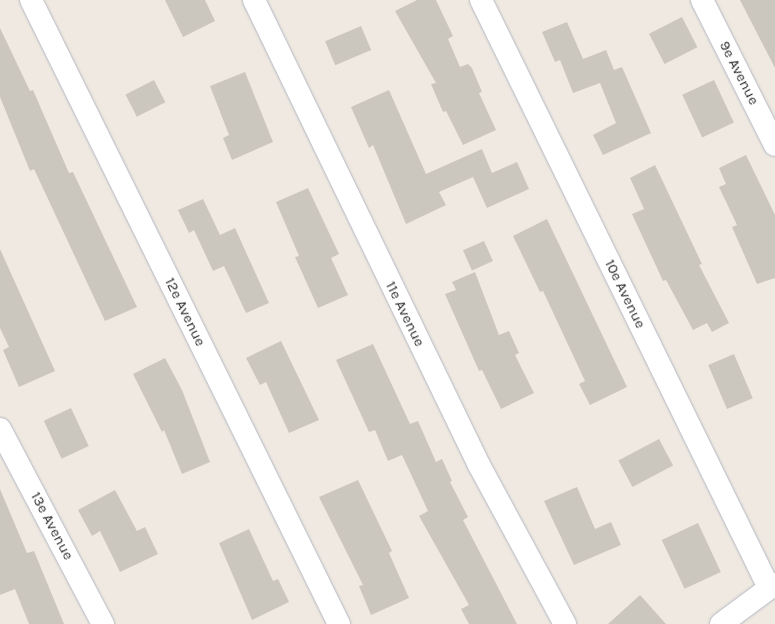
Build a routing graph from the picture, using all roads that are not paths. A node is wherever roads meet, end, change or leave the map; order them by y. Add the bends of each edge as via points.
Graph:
1 (31, 0) edge
2 (254, 0) edge
3 (481, 0) edge
4 (702, 0) edge
5 (775, 145) edge
6 (0, 429) edge
7 (772, 586) edge
8 (103, 624) edge
9 (339, 624) edge
10 (564, 624) edge
11 (721, 624) edge

1 - 9 street, 12e Avenue
2 - 10 street, 11e Avenue via 479,465
3 - 7 street, 10e Avenue
4 - 5 street, 9e Avenue
6 - 8 street, 13e Avenue
7 - 11 street

